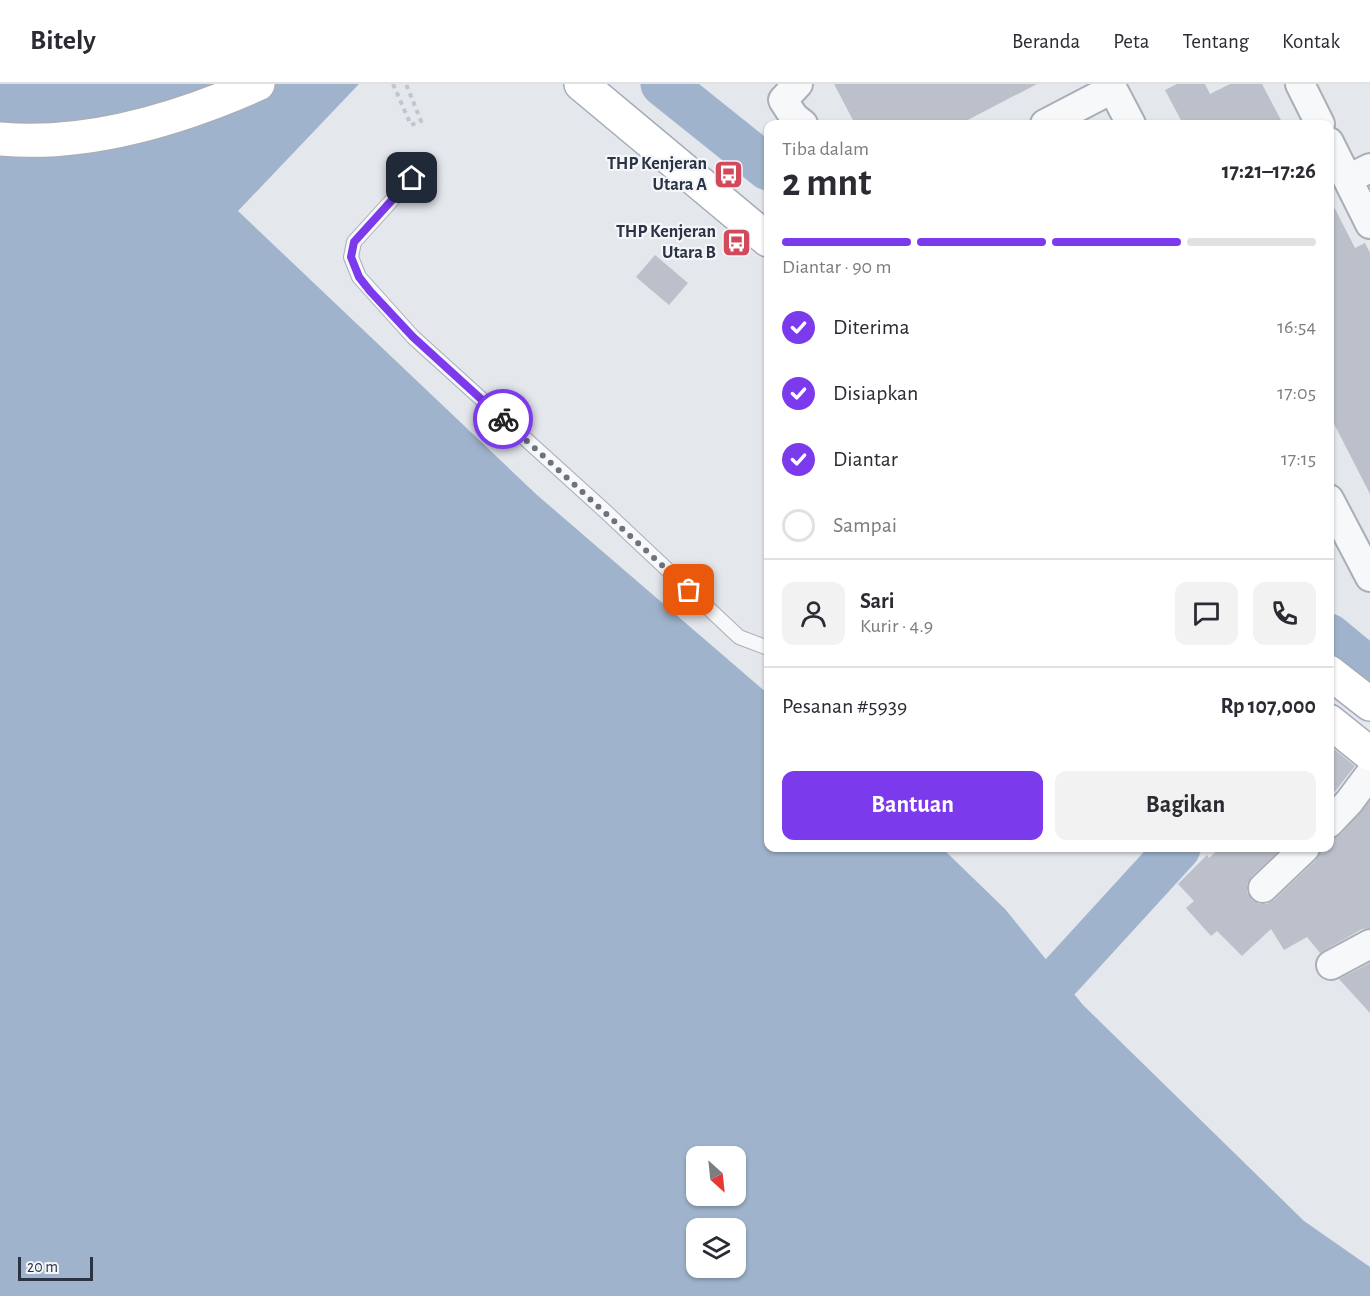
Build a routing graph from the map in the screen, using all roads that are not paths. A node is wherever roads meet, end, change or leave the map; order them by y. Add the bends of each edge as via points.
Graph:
1 (258, 84) edge
2 (581, 84) edge
3 (1300, 84) edge
4 (1111, 86) edge
5 (791, 92) edge
6 (798, 120) edge
7 (1052, 120) edge
8 (1129, 120) edge
9 (1318, 120) edge
10 (0, 139) edge
11 (1334, 147) edge
12 (1359, 174) edge
13 (412, 178) dead end
14 (1367, 212) edge
15 (764, 237) edge
16 (1334, 509) edge
17 (1370, 577) edge
18 (764, 646) edge
19 (1334, 676) edge
20 (1368, 702) edge
21 (1334, 725) edge
22 (1370, 754) edge
23 (1370, 774) edge
24 (1334, 818) edge
25 (1301, 852) edge
26 (1263, 888) dead end
27 (1370, 944) edge
28 (1331, 965) dead end

1 - 10 main road via 166,120 67,138
2 - 15 main road
3 - 9 street
4 - 7 street
4 - 8 street
5 - 6 street via 794,117
11 - 12 street
12 - 14 street
13 - 18 lane via 354,242 351,257 359,277 413,337 739,637
16 - 17 street
19 - 20 main road
21 - 22 main road
23 - 24 street
25 - 26 street
27 - 28 street

